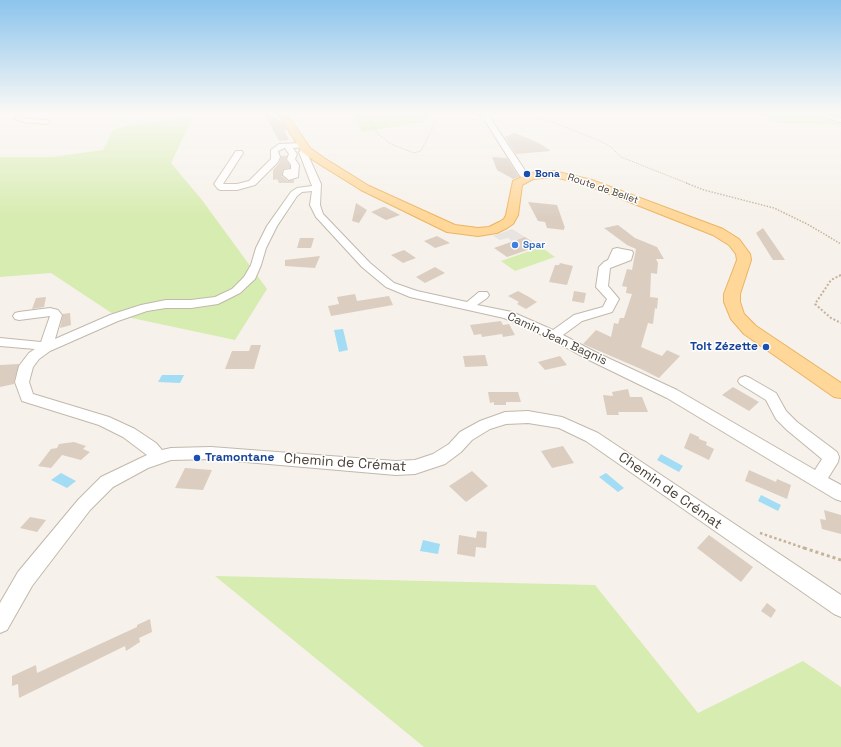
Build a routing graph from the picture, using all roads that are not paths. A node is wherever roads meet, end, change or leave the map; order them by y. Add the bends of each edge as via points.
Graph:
1 (304, 147) edge
2 (279, 148) edge
3 (289, 148) edge
4 (305, 148) edge
5 (506, 148) edge
6 (239, 153) dead end
7 (295, 171) dead end
8 (528, 177) junction
9 (317, 188) junction
10 (613, 262) dead end
11 (484, 295) dead end
12 (470, 306) junction
13 (20, 316) dead end
14 (554, 335) junction
15 (0, 342) edge
16 (44, 348) junction
17 (745, 382) dead end
18 (841, 392) edge
19 (158, 457) junction
20 (817, 480) junction
21 (841, 494) edge
22 (841, 607) edge
23 (0, 623) edge

1 - 9 street, Camin Jean Bagnis via 303,152
2 - 6 street via 274,153 275,160 252,183 237,187 221,187 218,184
3 - 7 street via 293,154
4 - 8 main road via 370,191 441,225 465,231 492,230 509,221 516,185
5 - 8 street via 523,174
8 - 18 main road, Route de Bellet via 554,174 578,179 707,227 734,242 743,254 744,260 732,294 737,316 750,330
9 - 12 street, Camin Jean Bagnis via 315,205 319,215 382,281 406,292
9 - 16 street via 300,190 294,194 272,226 249,279 236,291 218,300 145,308 84,330
10 - 14 street via 605,267 601,284 613,299 608,309 578,318
11 - 12 street
12 - 14 street, Camin Jean Bagnis via 508,315
13 - 16 street via 50,312 56,315
14 - 20 street, Camin Jean Bagnis via 655,385
15 - 16 street via 38,345
16 - 19 street via 26,366 22,382 27,397 104,421 130,433 150,447
17 - 20 street via 771,397 781,415 792,426 831,457
19 - 22 street, Chemin de Crémat via 211,453 396,468 415,467 439,459 485,424 505,418 528,417 550,420 592,437
19 - 23 street, Chemin de Crémat via 107,482 84,505 25,579
20 - 21 street, Camin Jean Bagnis

